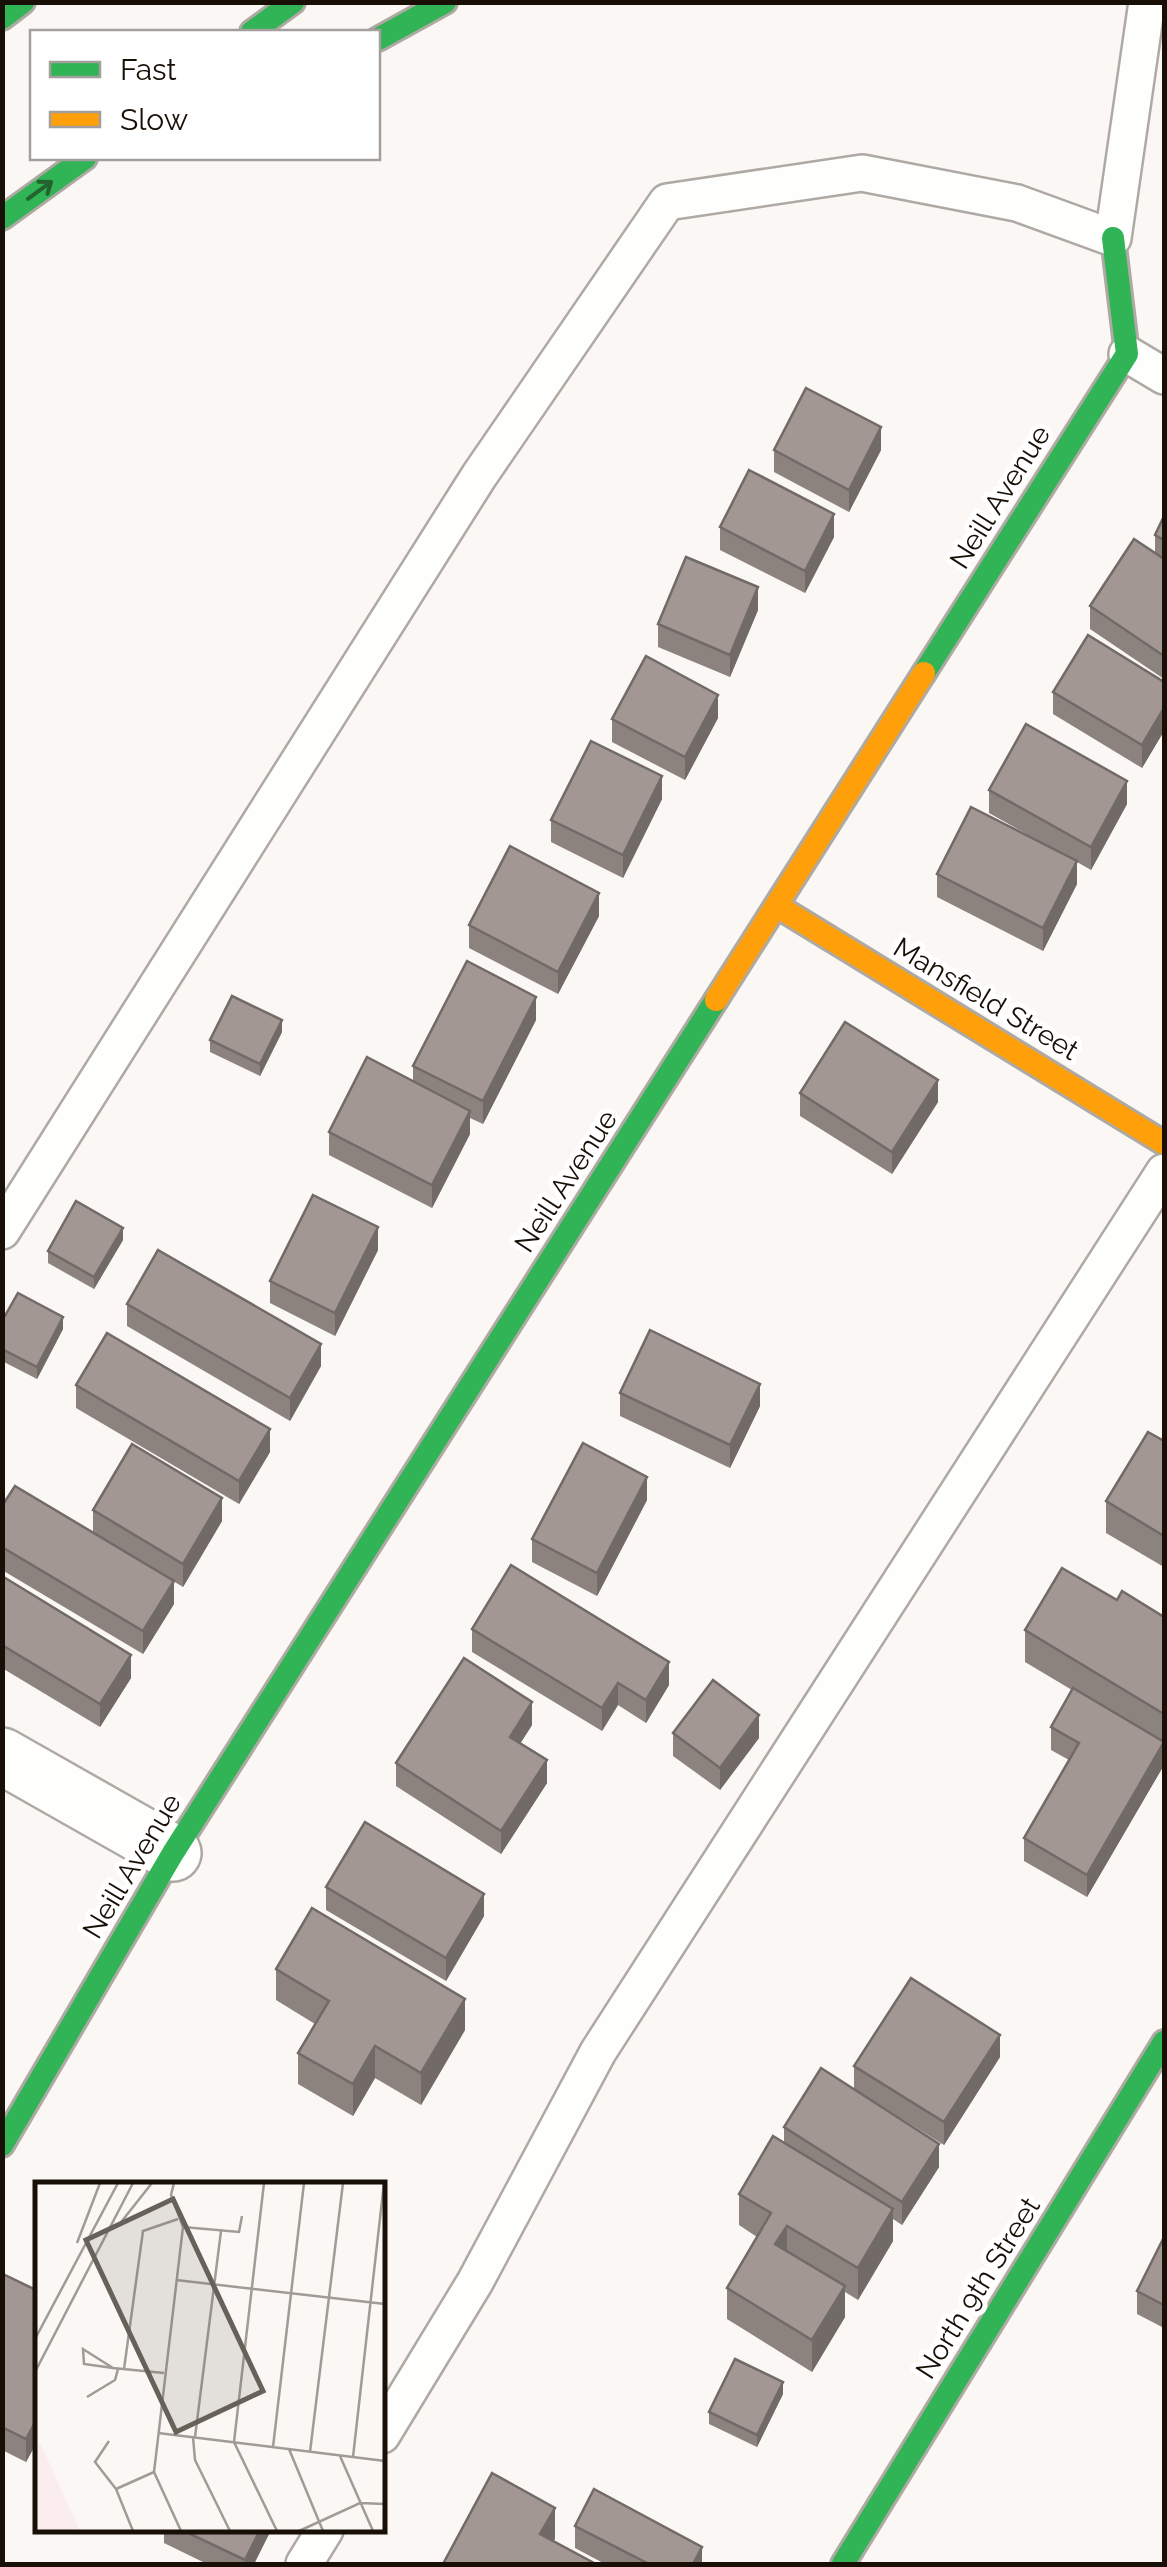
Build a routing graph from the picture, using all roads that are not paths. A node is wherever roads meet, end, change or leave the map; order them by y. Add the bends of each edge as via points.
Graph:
1 (23, 2) edge
2 (293, 2) edge
3 (445, 2) edge
4 (1147, 2) edge
5 (2, 18) edge
6 (255, 30) edge
7 (380, 38) edge
8 (84, 160) edge
9 (2, 218) edge
10 (1113, 238) junction
11 (1127, 354) junction
12 (1164, 376) edge
13 (776, 906) junction
14 (1164, 1143) edge
15 (1164, 1172) edge
16 (2, 1232) edge
17 (2, 1756) edge
18 (173, 1853) junction
19 (1164, 2042) edge
20 (2, 2144) edge
21 (385, 2430) edge
22 (325, 2532) edge
23 (304, 2564) edge
24 (843, 2564) edge

1 - 5 main road
2 - 6 main road
3 - 7 main road
4 - 10 lane
9 -> 8 main road
10 - 11 main road
10 - 16 lane via 1017,203 862,173 667,202 479,476
11 - 12 lane
11 - 13 main road, Neill Avenue
13 - 14 main road, Mansfield Street
13 - 18 main road, Neill Avenue
15 - 21 lane via 598,2052 475,2282
17 - 18 street
18 - 20 main road, Neill Avenue
19 - 24 main road, North 9th Street
22 - 23 lane

